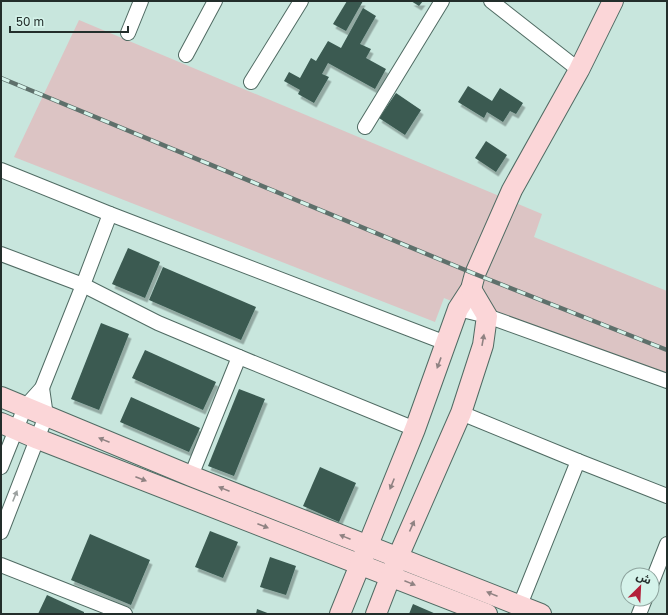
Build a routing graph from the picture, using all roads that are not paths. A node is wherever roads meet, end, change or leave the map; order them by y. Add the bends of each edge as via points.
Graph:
1 (141, 1) edge
2 (215, 1) edge
3 (301, 1) edge
4 (442, 1) edge
5 (490, 1) edge
6 (613, 1) edge
7 (128, 33) dead end
8 (186, 55) dead end
9 (579, 70) junction
10 (251, 82) dead end
11 (365, 127) dead end
12 (1, 170) edge
13 (110, 214) junction
14 (1, 254) edge
15 (83, 285) junction
16 (471, 289) junction
17 (458, 309) junction
18 (487, 316) junction
19 (446, 343) junction
20 (239, 357) junction
21 (667, 381) edge
22 (42, 388) junction
23 (1, 397) edge
24 (25, 406) junction
25 (461, 413) junction
26 (46, 416) junction
27 (8, 426) edge
28 (415, 428) junction
29 (38, 439) junction
30 (578, 461) junction
31 (1, 467) edge
32 (191, 476) junction
33 (667, 496) edge
34 (1, 532) edge
35 (667, 544) edge
36 (367, 545) junction
37 (398, 557) junction
38 (360, 564) junction
39 (1, 565) edge
40 (658, 567) edge
41 (391, 576) junction
42 (520, 605) junction
43 (99, 609) edge
44 (125, 614) edge
45 (340, 614) edge
46 (376, 614) edge
47 (487, 614) edge
48 (541, 614) edge

1 - 7 street
2 - 8 street
3 - 10 street
4 - 11 street
5 - 9 street
6 - 9 main road
9 - 16 main road via 512,190 475,274
12 - 13 street
13 - 15 street
13 - 19 street
14 - 15 street
15 - 20 street via 158,323
15 - 22 street
16 - 17 main road
16 - 18 main road
17 - 18 street
17 - 19 main road
18 - 21 street
25 -> 18 main road via 483,345
19 -> 28 main road
20 - 28 street
20 - 32 street
22 - 24 street
22 - 26 street
23 - 24 main road
24 - 26 main road
24 - 27 street
25 - 30 street
37 -> 25 main road
26 - 29 street
32 -> 26 main road
27 - 29 main road
27 - 31 street
28 -> 36 main road
34 -> 29 street
29 -> 38 main road
30 - 33 street
30 - 42 street
36 -> 32 main road
35 - 40 street
36 - 37 main road
36 - 38 main road
37 - 41 main road
42 -> 37 main road
38 - 41 main road
38 - 45 main road
39 - 43 street
41 - 46 main road
41 -> 47 main road
42 - 48 main road
43 - 44 street

